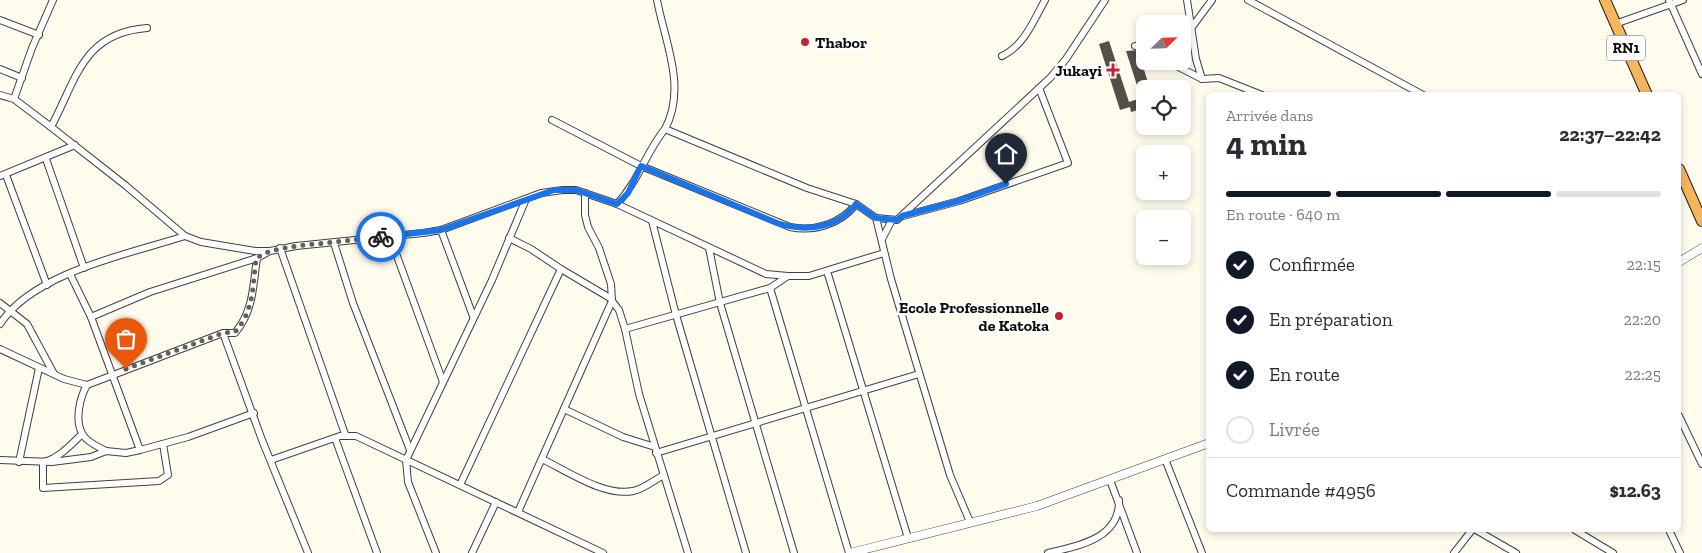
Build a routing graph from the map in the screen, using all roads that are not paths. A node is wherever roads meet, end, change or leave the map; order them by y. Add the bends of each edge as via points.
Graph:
1 (54, 0) edge
2 (657, 0) edge
3 (1045, 0) edge
4 (1105, 0) edge
5 (1187, 0) edge
6 (1212, 0) edge
7 (1248, 0) edge
8 (1605, 0) edge
9 (1683, 0) edge
10 (1670, 2) edge
11 (0, 20) edge
12 (1615, 24) junction
13 (1192, 27) junction
14 (148, 28) dead end
15 (39, 35) junction
16 (1002, 56) dead end
17 (0, 69) edge
18 (1184, 70) edge
19 (1702, 74) edge
20 (22, 78) junction
21 (1202, 80) junction
22 (1040, 88) junction
23 (1254, 92) edge
24 (1417, 92) edge
25 (1646, 92) edge
26 (0, 95) edge
27 (14, 99) junction
28 (552, 120) dead end
29 (51, 126) junction
30 (665, 129) junction
31 (75, 145) junction
32 (46, 159) junction
33 (641, 166) junction
34 (1681, 174) edge
35 (3, 175) edge
36 (585, 193) junction
37 (526, 199) junction
38 (617, 204) junction
39 (856, 204) junction
40 (902, 216) junction
41 (876, 218) junction
42 (892, 220) junction
43 (652, 221) junction
44 (1702, 221) edge
45 (441, 230) junction
46 (185, 236) junction
47 (390, 237) junction
48 (509, 238) junction
49 (882, 239) junction
50 (334, 243) junction
51 (280, 248) junction
52 (710, 248) junction
53 (1702, 248) edge
54 (270, 251) junction
55 (884, 253) junction
56 (256, 258) junction
57 (1681, 261) edge
58 (84, 268) junction
59 (561, 269) junction
60 (827, 271) junction
61 (70, 274) junction
62 (788, 276) junction
63 (47, 285) junction
64 (770, 288) junction
65 (611, 299) junction
66 (0, 303) edge
67 (720, 303) junction
68 (9, 312) junction
69 (676, 315) junction
70 (473, 316) junction
71 (91, 317) junction
72 (0, 324) edge
73 (625, 329) junction
74 (223, 333) junction
75 (0, 349) edge
76 (39, 368) junction
77 (54, 374) junction
78 (112, 374) junction
79 (919, 374) junction
80 (443, 382) junction
81 (87, 384) junction
82 (863, 391) junction
83 (806, 407) junction
84 (564, 409) junction
85 (254, 413) junction
86 (1681, 420) edge
87 (756, 423) junction
88 (82, 434) junction
89 (345, 434) junction
90 (712, 436) junction
91 (335, 438) junction
92 (1206, 443) edge
93 (163, 444) junction
94 (140, 450) junction
95 (410, 450) junction
96 (655, 450) junction
97 (106, 451) junction
98 (542, 459) junction
99 (1165, 459) junction
100 (0, 460) edge
101 (270, 460) junction
102 (406, 460) junction
103 (19, 462) junction
104 (43, 462) junction
105 (1702, 464) edge
106 (664, 475) junction
107 (1110, 480) junction
108 (460, 486) junction
109 (1119, 500) junction
110 (496, 502) junction
111 (518, 512) junction
112 (970, 522) junction
113 (1472, 532) edge
114 (1478, 532) edge
115 (1578, 532) edge
116 (1670, 532) edge
117 (908, 538) junction
118 (862, 552) edge
119 (308, 553) edge
120 (378, 553) edge
121 (436, 553) edge
122 (472, 553) edge
123 (603, 553) edge
124 (688, 553) edge
125 (746, 553) edge
126 (794, 553) edge
127 (849, 553) edge
128 (1048, 553) edge
129 (1137, 553) edge
130 (1202, 553) edge
131 (1454, 553) edge
132 (1516, 553) edge
133 (1613, 553) edge
134 (1680, 553) edge

1 - 15 street
2 - 30 street via 676,93 672,117
3 - 16 street via 1015,49
4 - 22 street via 1066,60
5 - 13 street
6 - 13 street
7 - 24 street
8 - 12 highway, RN1
9 - 10 street
10 - 12 street
10 - 19 street
11 - 15 street
12 - 25 highway, RN1
13 - 21 street
14 - 29 street via 124,30 96,48 73,80
15 - 20 street
17 - 20 street
18 - 21 street
20 - 27 street
21 - 23 street via 1219,78
22 - 40 street
22 - 40 street via 1068,163 958,201
26 - 27 street
27 - 29 street
28 - 33 street
29 - 31 street
30 - 33 street
30 - 39 street via 807,188
31 - 32 street
31 - 46 street
32 - 35 street
32 - 58 street
33 - 38 street via 628,193
33 - 39 street via 798,229 810,229 838,220
34 - 44 highway
35 - 63 street
36 - 37 street via 554,190
36 - 38 street
36 - 65 street via 585,215 611,284
37 - 45 street
37 - 48 street
38 - 43 street
39 - 41 street
40 - 42 street
41 - 42 street
41 - 49 street
42 - 49 street
43 - 52 street
43 - 69 street
45 - 47 street
45 - 70 street
46 - 54 street via 201,242
46 - 58 street
47 - 50 street
47 - 80 street
48 - 59 street
48 - 70 street
49 - 55 street
50 - 51 street
50 - 95 street via 353,303
51 - 54 street
51 - 89 street
52 - 62 street via 766,274
52 - 67 street
53 - 57 street
54 - 56 street
55 - 60 street
55 - 79 street
56 - 71 street via 158,289
56 - 74 street via 254,289 243,323 235,332
58 - 61 street
59 - 65 street
59 - 108 street
60 - 62 street via 809,276
60 - 82 street
61 - 63 street
61 - 71 street
62 - 64 street
63 - 68 street
64 - 67 street
64 - 83 street
65 - 73 street via 619,310
65 - 84 street
66 - 68 street
67 - 69 street
67 - 87 street
68 - 72 street
68 - 77 street via 27,324
69 - 73 street
69 - 90 street
70 - 80 street
71 - 78 street
73 - 96 street
74 - 78 street
74 - 85 street
75 - 76 street
76 - 77 street
76 - 103 street
77 - 81 street
78 - 81 street
78 - 94 street
79 - 82 street
79 - 112 street via 950,475
80 - 95 street
81 - 88 street via 79,409
82 - 83 street
82 - 117 street
83 - 87 street
83 - 127 street
84 - 96 street
84 - 98 street
85 - 93 street
85 - 101 street
86 - 105 street
87 - 90 street
87 - 126 street
88 - 97 street
88 - 104 street via 70,446
89 - 91 street
89 - 102 street
90 - 96 street
90 - 125 street
91 - 101 street
91 - 120 street
92 - 99 street
93 - 94 street
93 - 104 street via 168,475 159,481 46,490 42,485
94 - 97 street via 126,453
95 - 102 street
96 - 106 street
97 - 104 street via 91,457
98 - 106 street via 608,490 620,492 634,491
98 - 111 street
99 - 107 street
99 - 130 street
100 - 103 street
101 - 119 street
102 - 108 street
102 - 121 street via 408,482
103 - 104 street
106 - 124 street
107 - 109 street
107 - 112 street via 1037,506
108 - 110 street
109 - 128 street via 1115,522 1102,535
109 - 129 street
110 - 111 street
110 - 122 street
111 - 123 street
112 - 117 street
113 - 131 street
114 - 132 street
115 - 133 street
116 - 134 street
117 - 118 street
118 - 127 street

